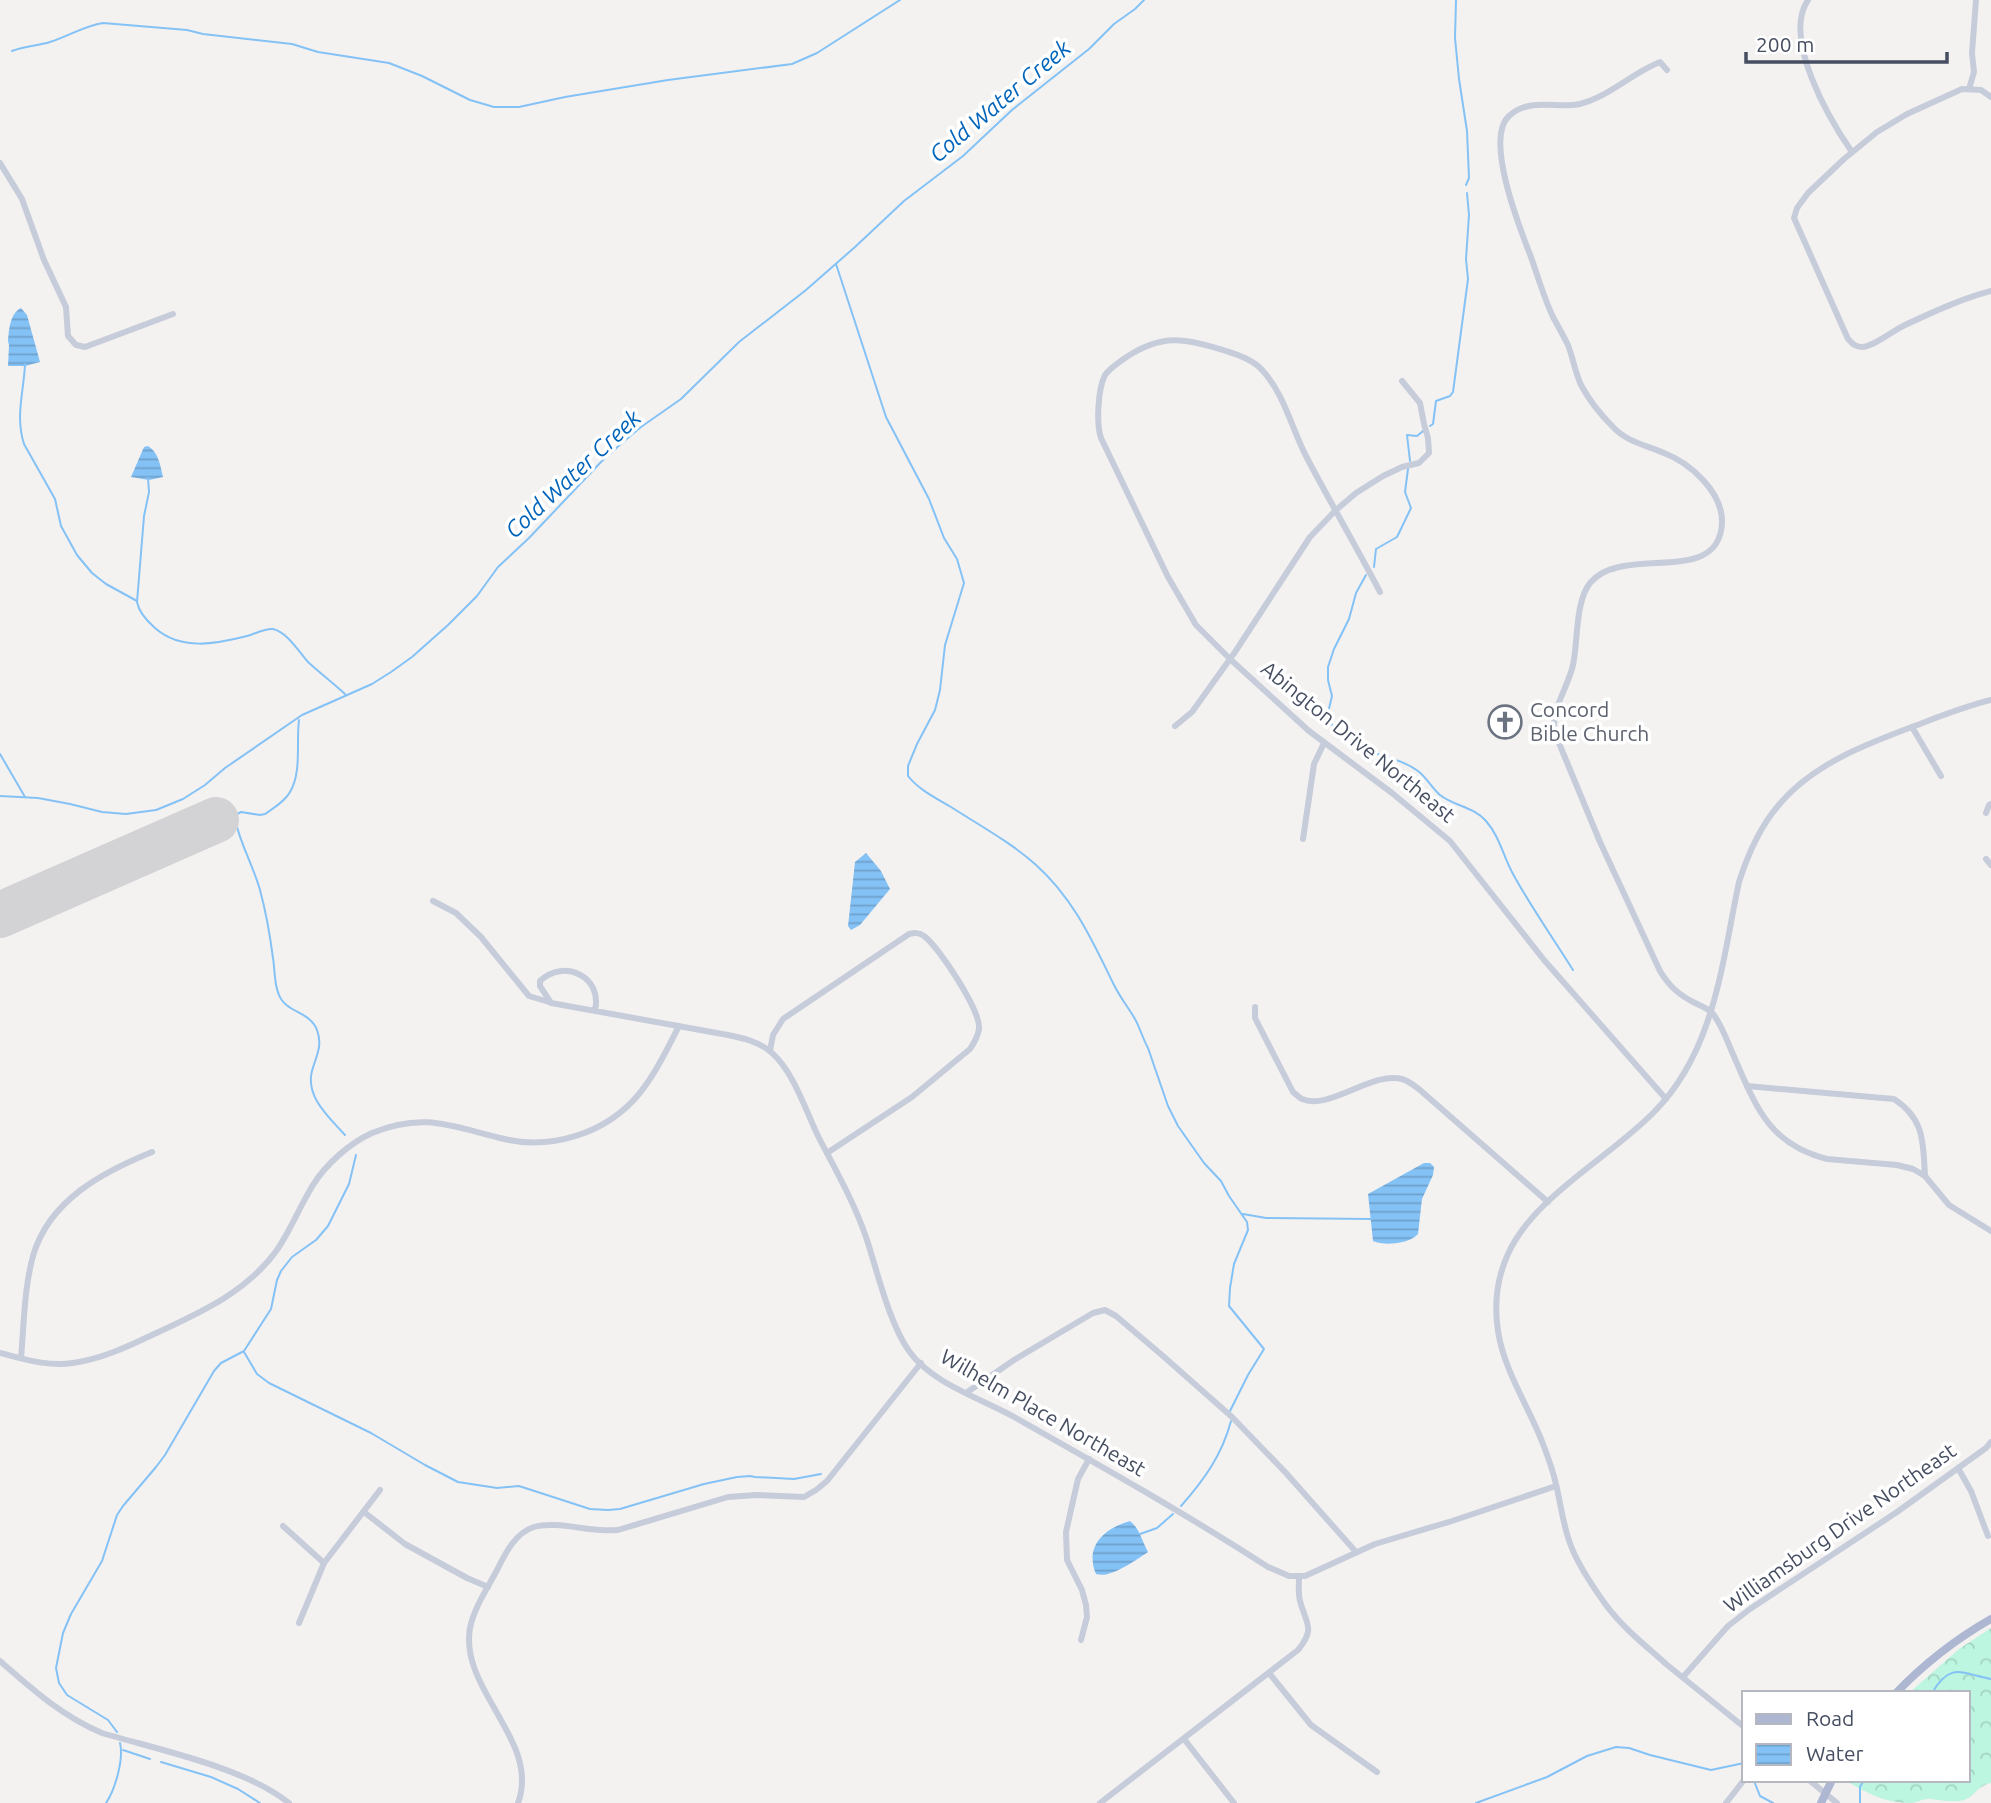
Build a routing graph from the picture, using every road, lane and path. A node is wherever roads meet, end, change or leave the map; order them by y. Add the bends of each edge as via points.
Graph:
1 (1808, 0) edge
2 (1976, 0) edge
3 (1667, 70) dead end
4 (1969, 89) junction
5 (1991, 97) edge
6 (1852, 152) junction
7 (0, 163) edge
8 (1991, 291) edge
9 (173, 314) dead end
10 (1402, 381) dead end
11 (1336, 510) junction
12 (1380, 592) dead end
13 (1230, 659) junction
14 (1991, 700) edge
15 (1175, 726) dead end
16 (1912, 727) junction
17 (1324, 743) junction
18 (1941, 776) dead end
19 (1991, 804) edge
20 (1986, 813) dead end
21 (1303, 839) dead end
22 (1986, 859) dead end
23 (1991, 865) edge
24 (433, 901) dead end
25 (551, 1003) junction
26 (1255, 1007) dead end
27 (595, 1010) junction
28 (1711, 1012) junction
29 (679, 1026) junction
30 (771, 1051) junction
31 (1747, 1086) junction
32 (1667, 1099) junction
33 (152, 1152) dead end
34 (827, 1153) junction
35 (1925, 1176) junction
36 (1548, 1202) junction
37 (1991, 1231) edge
38 (0, 1353) edge
39 (21, 1358) junction
40 (921, 1363) junction
41 (966, 1393) junction
42 (1991, 1442) edge
43 (1089, 1459) junction
44 (1958, 1468) junction
45 (1556, 1486) junction
46 (380, 1490) dead end
47 (364, 1512) junction
48 (283, 1527) dead end
49 (1989, 1536) dead end
50 (1356, 1552) junction
51 (324, 1563) junction
52 (1299, 1577) junction
53 (488, 1587) junction
54 (1991, 1619) edge
55 (299, 1623) dead end
56 (1081, 1640) dead end
57 (0, 1661) edge
58 (1269, 1673) junction
59 (1683, 1677) junction
60 (1898, 1691) edge
61 (1742, 1725) edge
62 (1184, 1739) junction
63 (1377, 1772) dead end
64 (1742, 1782) edge
65 (1811, 1782) edge
66 (1831, 1782) edge
67 (289, 1803) edge
68 (518, 1803) edge
69 (1100, 1803) edge
70 (1234, 1803) edge
71 (1726, 1803) edge
72 (1821, 1803) edge
73 (1837, 1803) edge

1 - 6 street via 1801,12 1801,43 1821,99
2 - 4 street
3 - 28 street via 1660,62 1577,105 1537,104 1516,111 1503,125 1500,152 1513,210 1583,388 1616,430 1674,457 1702,479 1721,512 1719,537 1704,554 1687,561 1615,567 1589,584 1573,665 1553,725 1600,842 1660,971 1679,994
4 - 5 street
4 - 6 street via 1907,114
6 - 8 street via 1808,193 1794,218 1851,343 1869,345
7 - 9 street via 22,199 66,307 70,340 85,346
10 - 11 street via 1420,403 1429,453 1419,463 1383,475
11 - 12 street, Abington Drive Northeast
11 - 13 street via 1310,537
11 - 13 street, Abington Drive Northeast via 1276,391 1264,372 1248,360 1203,344 1169,340 1139,349 1106,374 1099,406 1103,445 1190,617
13 - 15 street via 1192,712
13 - 17 street, Abington Drive Northeast
14 - 16 street
16 - 18 street
16 - 28 street via 1816,772 1765,822 1746,860
17 - 21 street via 1314,764
17 - 32 street, Abington Drive Northeast via 1450,841 1544,960
19 - 20 street
22 - 23 street
24 - 25 street via 456,913 481,937 529,996
25 - 27 street
25 - 27 street via 540,981 551,974 575,972 588,980 597,1002
26 - 36 street via 1255,1018 1293,1092 1302,1099 1330,1098 1382,1079 1401,1079 1420,1090
27 - 29 street
28 - 31 street
28 - 32 street via 1688,1069
29 - 30 street via 742,1038
29 - 39 street via 638,1095 588,1132 560,1140 524,1142 427,1121 371,1134 323,1172 276,1251 221,1302 96,1358 62,1364
30 - 34 street, Wilhelm Place Northeast
30 - 34 street via 773,1035 783,1019 909,934 923,934 966,993 979,1028 970,1049 912,1097
31 - 35 street via 1768,1123 1801,1150 1827,1159 1897,1165
31 - 35 street via 1894,1099 1917,1121
32 - 36 street
33 - 39 street via 76,1193 48,1225 33,1256
34 - 40 street, Wilhelm Place Northeast via 852,1202 898,1330
35 - 37 street via 1949,1205
36 - 45 street via 1507,1254 1497,1312 1508,1364
38 - 39 street
40 - 41 street, Wilhelm Place Northeast
40 - 53 street via 827,1481 804,1497 728,1497 618,1530 534,1527 516,1538
41 - 43 street, Wilhelm Place Northeast
41 - 50 street via 1093,1313 1110,1312 1232,1417
42 - 44 street, Williamsburg Drive Northeast
43 - 52 street, Wilhelm Place Northeast via 1268,1566
43 - 56 street via 1078,1479 1066,1532 1067,1560 1086,1605
44 - 49 street
44 - 59 street, Williamsburg Drive Northeast via 1739,1617
45 - 50 street
45 - 59 street via 1568,1537 1588,1579 1634,1637
46 - 47 street
47 - 51 street
47 - 53 street via 405,1544
48 - 51 street
50 - 52 street
51 - 55 street
52 - 58 street via 1300,1601 1309,1629 1298,1650
53 - 68 street via 475,1612 470,1648 481,1683 521,1762 523,1783
54 - 60 main road via 1940,1653
57 - 67 street via 51,1705 85,1726 227,1771 261,1784
58 - 62 street
58 - 63 street via 1311,1725
59 - 61 street
62 - 69 street
62 - 70 street
64 - 71 street
65 - 73 street
66 - 72 main road, bridge

